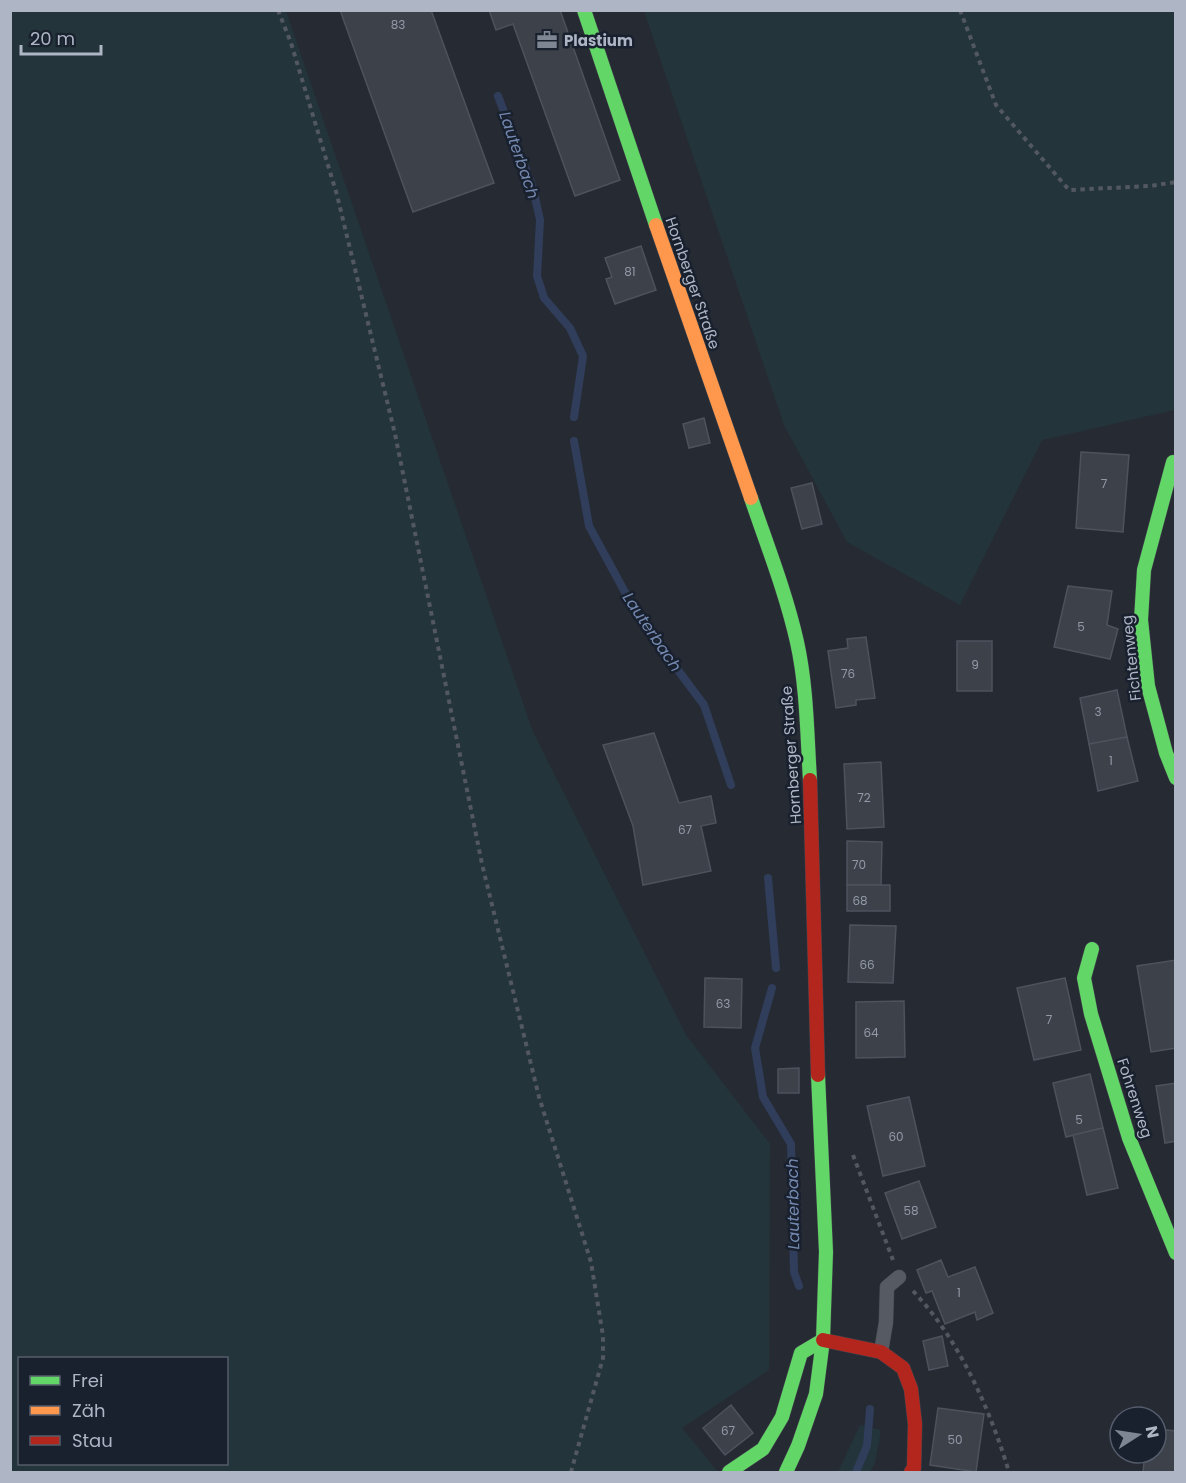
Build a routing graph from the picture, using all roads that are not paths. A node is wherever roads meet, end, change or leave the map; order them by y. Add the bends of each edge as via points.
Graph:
1 (584, 10) edge
2 (1173, 462) dead end
3 (1176, 778) edge
4 (1092, 949) dead end
5 (1176, 1253) edge
6 (899, 1277) dead end
7 (823, 1340) junction
8 (881, 1352) junction
9 (729, 1473) edge
10 (786, 1473) edge
11 (911, 1473) edge

1 - 7 main road, Hornberger Straße via 783,590 797,643 805,692 813,831 826,1252
2 - 3 main road, Fichtenweg via 1144,570 1141,620 1148,686
4 - 5 main road, Fohrenweg via 1084,978 1091,1014 1129,1138
6 - 8 lane via 886,1287
7 - 8 main road
7 - 9 main road via 801,1353 782,1417 764,1449
7 - 10 main road, Hornberger Straße via 816,1394
8 - 11 main road via 903,1368 911,1389 915,1424

